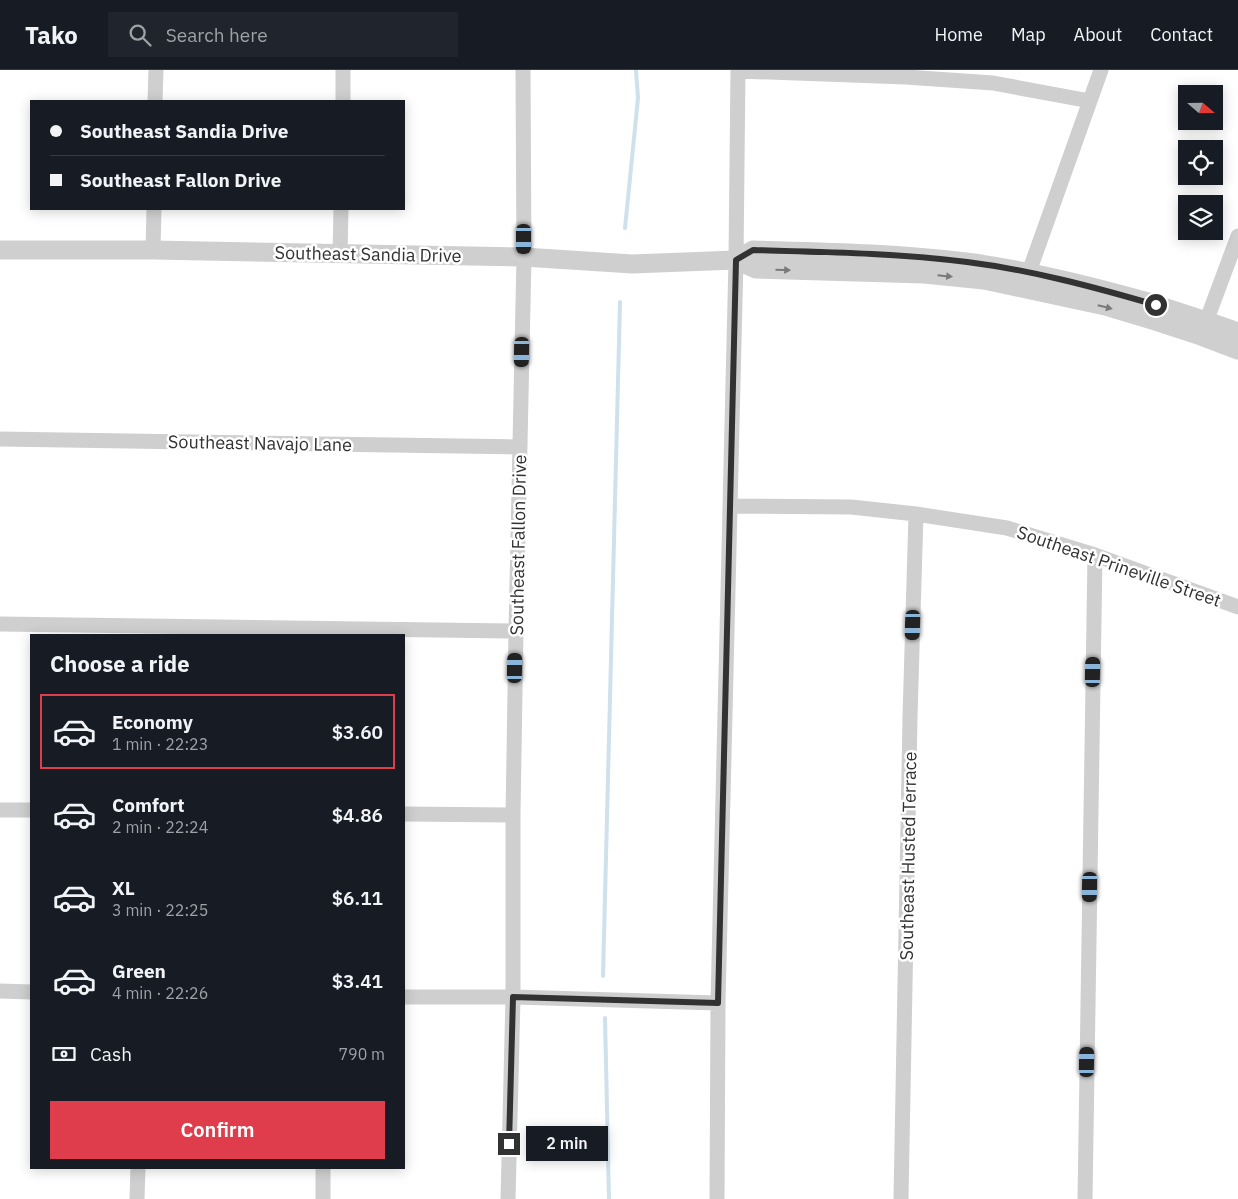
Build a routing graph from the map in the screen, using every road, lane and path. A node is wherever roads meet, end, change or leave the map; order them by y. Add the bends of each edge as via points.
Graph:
1 (156, 70) edge
2 (344, 70) edge
3 (523, 70) edge
4 (1101, 70) edge
5 (738, 71) edge
6 (908, 74) edge
7 (155, 100) edge
8 (343, 100) edge
9 (1090, 101) junction
10 (154, 210) edge
11 (341, 210) edge
12 (1238, 236) edge
13 (0, 250) edge
14 (153, 250) junction
15 (340, 254) junction
16 (524, 258) junction
17 (736, 260) junction
18 (1027, 280) junction
19 (1204, 328) junction
20 (1238, 332) edge
21 (1238, 350) edge
22 (0, 439) edge
23 (520, 447) junction
24 (731, 506) junction
25 (916, 514) junction
26 (1095, 555) junction
27 (1238, 607) edge
28 (0, 624) edge
29 (516, 631) junction
30 (0, 810) edge
31 (30, 810) edge
32 (405, 814) edge
33 (513, 815) junction
34 (0, 991) edge
35 (30, 992) edge
36 (405, 997) edge
37 (513, 997) junction
38 (718, 1003) junction
39 (138, 1169) edge
40 (323, 1169) edge
41 (137, 1199) edge
42 (323, 1199) edge
43 (508, 1199) edge
44 (717, 1199) edge
45 (901, 1199) edge
46 (1085, 1199) edge

1 - 7 street
2 - 8 street
3 - 16 street, Southeast Fallon Drive
4 - 9 street
5 - 6 street
5 - 17 street
6 - 9 street via 992,83
9 - 18 street
10 - 14 street
11 - 15 street
12 - 19 street
13 - 14 street, Southeast Sandia Drive
14 - 15 street, Southeast Sandia Drive
15 - 16 street, Southeast Sandia Drive
16 - 17 street, Southeast Sandia Drive via 632,264
16 - 23 street, Southeast Fallon Drive
17 - 18 street, Southeast Sandia Drive via 756,269
17 - 24 street
18 - 19 street, Southeast Sandia Drive via 1105,306
19 - 20 street, Southeast Sandia Drive
19 - 21 street, Southeast Sandia Drive
22 - 23 street, Southeast Navajo Lane
23 - 29 street, Southeast Fallon Drive
24 - 25 street, Southeast Prineville Street via 851,507
24 - 38 street
25 - 26 street, Southeast Prineville Street via 1007,528
25 - 45 street, Southeast Husted Terrace
26 - 27 street, Southeast Prineville Street
26 - 46 street
28 - 29 street
29 - 33 street, Southeast Fallon Drive
30 - 31 street
32 - 33 street
33 - 37 street, Southeast Fallon Drive
34 - 35 street
36 - 37 street
37 - 38 street
37 - 43 street, Southeast Fallon Drive
38 - 44 street
39 - 41 street
40 - 42 street

